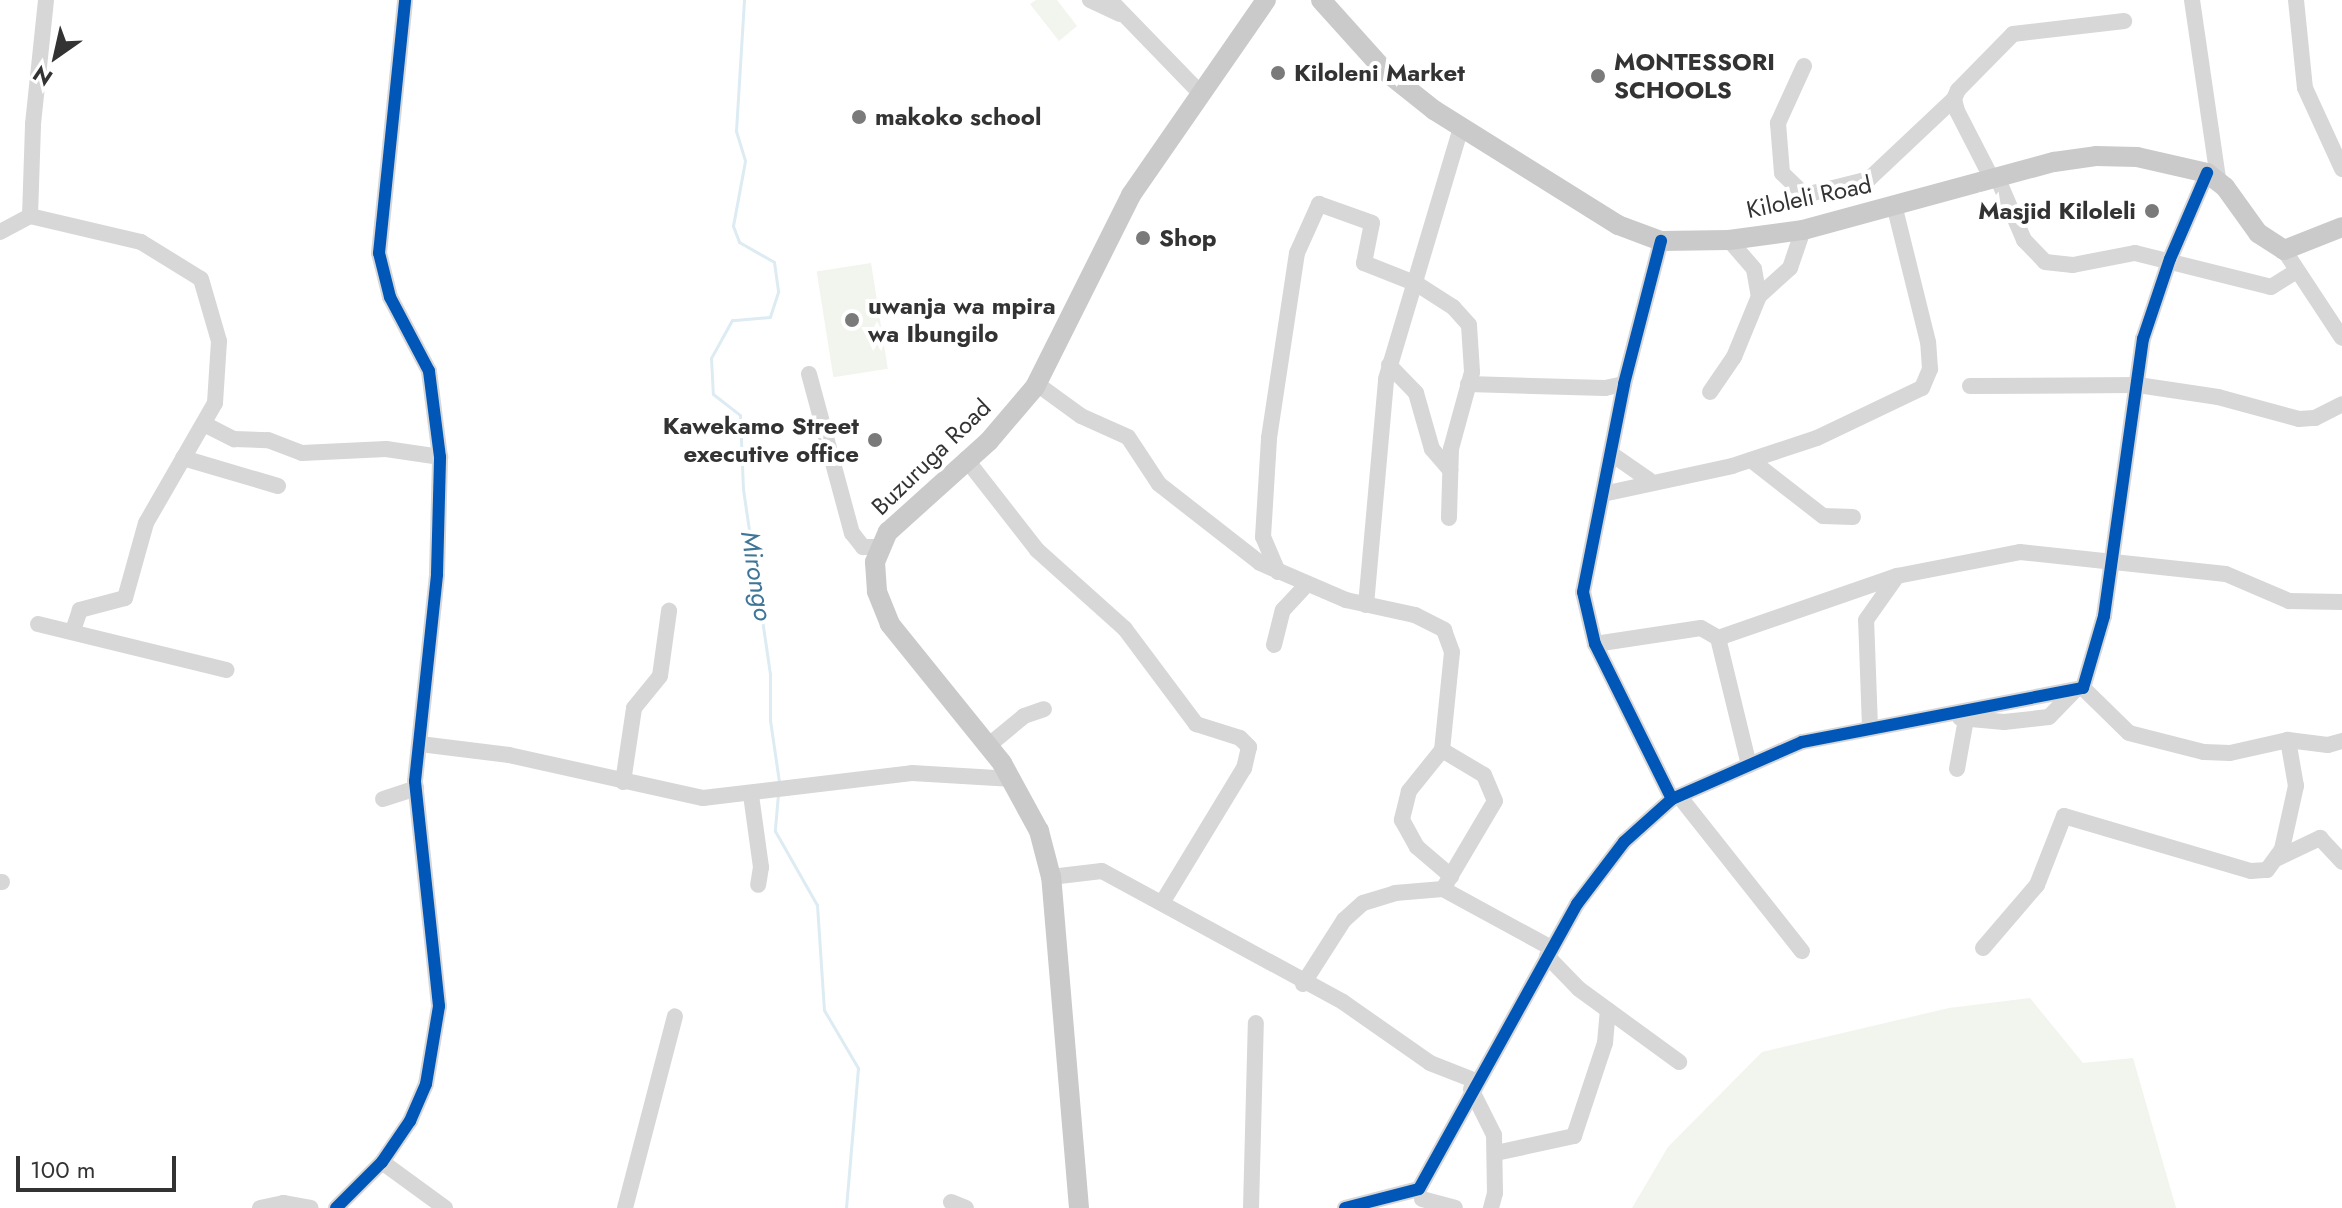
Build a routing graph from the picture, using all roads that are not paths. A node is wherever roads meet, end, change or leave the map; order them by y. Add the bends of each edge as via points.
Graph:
1 (46, 0) edge
2 (405, 0) edge
3 (1090, 0) edge
4 (1110, 0) edge
5 (1266, 0) edge
6 (1321, 0) edge
7 (2192, 0) edge
8 (2296, 0) edge
9 (1125, 16) junction
10 (2124, 21) dead end
11 (1804, 66) dead end
12 (1200, 93) junction
13 (1954, 99) junction
14 (1461, 128) junction
15 (2342, 169) edge
16 (2213, 176) junction
17 (1995, 178) junction
18 (1894, 205) junction
19 (30, 216) junction
20 (2342, 227) edge
21 (1803, 230) junction
22 (0, 232) edge
23 (1729, 240) junction
24 (1661, 241) junction
25 (2284, 250) junction
26 (2170, 259) junction
27 (2295, 272) junction
28 (1417, 284) junction
29 (1759, 296) junction
30 (2342, 338) edge
31 (1389, 365) junction
32 (809, 374) dead end
33 (1037, 384) junction
34 (1468, 384) junction
35 (1624, 384) junction
36 (2138, 385) junction
37 (1970, 386) dead end
38 (1710, 392) dead end
39 (2342, 404) edge
40 (204, 424) junction
41 (1613, 455) junction
42 (440, 457) junction
43 (183, 458) junction
44 (966, 459) junction
45 (1751, 460) junction
46 (1450, 470) junction
47 (1649, 480) junction
48 (278, 486) dead end
49 (1603, 494) junction
50 (1853, 517) dead end
51 (1449, 518) dead end
52 (880, 547) junction
53 (2111, 561) junction
54 (1278, 572) junction
55 (1897, 576) junction
56 (1306, 585) junction
57 (2342, 602) edge
58 (1366, 605) junction
59 (669, 611) dead end
60 (38, 624) dead end
61 (73, 630) junction
62 (1718, 638) junction
63 (1595, 644) junction
64 (1274, 645) dead end
65 (226, 670) dead end
66 (2078, 690) junction
67 (1044, 709) dead end
68 (1958, 718) junction
69 (1870, 727) junction
70 (2288, 740) junction
71 (2342, 741) edge
72 (420, 744) junction
73 (989, 745) junction
74 (1442, 750) junction
75 (1749, 765) junction
76 (1957, 769) dead end
77 (1013, 779) junction
78 (623, 782) junction
79 (416, 788) junction
80 (751, 795) junction
81 (1675, 798) junction
82 (383, 799) dead end
83 (2278, 858) junction
84 (2342, 862) edge
85 (1051, 877) junction
86 (1447, 883) junction
87 (758, 885) dead end
88 (1163, 901) junction
89 (1983, 948) dead end
90 (1802, 951) dead end
91 (1549, 952) junction
92 (1303, 984) junction
93 (1608, 1010) junction
94 (675, 1016) dead end
95 (1256, 1023) dead end
96 (1679, 1062) dead end
97 (1473, 1085) junction
98 (1496, 1153) junction
99 (382, 1162) junction
100 (1420, 1199) edge
101 (260, 1208) edge
102 (311, 1208) edge
103 (336, 1208) edge
104 (445, 1208) edge
105 (625, 1208) edge
106 (1079, 1208) edge
107 (1251, 1208) edge
108 (1345, 1208) edge
109 (1455, 1208) edge
110 (1491, 1208) edge

1 - 19 street
2 - 42 street via 379,253 390,297 429,371
3 - 9 street
4 - 9 street
5 - 12 main road, Buzuruga Road
6 - 14 main road, Kiloleli Road via 1385,71
7 - 16 street
8 - 15 street via 2305,88
9 - 12 street
10 - 13 street via 2013,34
11 - 13 street via 1778,123 1782,173 1805,195 1869,179
12 - 33 main road, Buzuruga Road via 1131,195
13 - 17 street
14 - 24 main road, Kiloleli Road via 1618,225
14 - 28 street
16 - 17 main road, Kiloleli Road via 2116,155 2054,162
16 - 25 main road via 2258,233
16 - 26 street
17 - 18 main road, Kiloleli Road
17 - 26 street via 2024,240 2045,262 2073,265 2135,253
18 - 21 main road, Kiloleli Road
18 - 45 street via 1928,342 1927,380 1901,402
19 - 22 street
19 - 40 street via 132,238 201,279 220,365 217,393
20 - 25 main road
21 - 23 main road, Kiloleli Road
21 - 29 street via 1790,268
23 - 24 main road, Kiloleli Road
23 - 29 street via 1754,269
24 - 35 street
25 - 27 street
26 - 27 street via 2271,287
26 - 36 street via 2146,329
27 - 30 street
28 - 31 street
28 - 34 street via 1453,307 1469,325
28 - 54 street via 1362,261 1372,233 1368,220 1323,203 1315,207 1297,253 1269,438 1263,537
29 - 38 street via 1734,357
31 - 46 street via 1416,393 1432,449
31 - 58 street
32 - 52 street via 852,533 863,547
33 - 44 main road, Buzuruga Road via 1019,410
33 - 54 street via 1081,416 1128,437 1159,484
34 - 35 street
34 - 46 street via 1457,417
35 - 41 street
36 - 37 street
36 - 39 street via 2218,397 2299,419 2315,418
36 - 53 street via 2127,427
40 - 42 street via 234,439 268,440 302,453 386,449
40 - 43 street
41 - 47 street
41 - 49 street
42 - 72 street via 437,574
43 - 48 street
43 - 61 street via 146,523 124,601 80,610
44 - 52 main road, Buzuruga Road via 899,519
44 - 88 street via 1037,550 1125,629 1196,724 1240,738 1249,747 1244,768
45 - 47 street
45 - 50 street via 1815,512 1836,520
46 - 51 street
47 - 49 street
49 - 63 street via 1583,592
52 - 73 main road, Buzuruga Road via 874,577 890,624
53 - 55 street via 2020,552
53 - 57 street via 2226,574 2302,603
53 - 66 street via 2104,616
54 - 56 street
55 - 62 street
55 - 69 street via 1866,620
56 - 58 street
56 - 64 street via 1283,610
58 - 74 street via 1424,619 1451,640
59 - 78 street via 660,676 634,708
60 - 61 street
61 - 65 street
62 - 63 street via 1701,628
62 - 75 street
63 - 81 street
66 - 68 street via 2037,695
66 - 68 street via 2049,717 2004,722
66 - 70 street via 2122,729 2143,739 2167,739 2216,754
67 - 73 street via 1024,716
68 - 69 street
68 - 76 street
69 - 75 street via 1802,742
70 - 71 street via 2328,745
70 - 83 street via 2296,786
72 - 78 street via 509,755
72 - 79 street
73 - 77 main road, Buzuruga Road
74 - 86 street via 1409,791 1402,820
74 - 86 street via 1484,775 1495,801
75 - 81 street
77 - 80 street via 912,773
77 - 85 main road, Buzuruga Road via 1039,831
78 - 80 street via 680,795
79 - 82 street
79 - 99 street via 439,1006 426,1084 410,1121
80 - 87 street via 761,867
81 - 90 street
81 - 91 street via 1598,873
83 - 84 street via 2320,838
83 - 89 street via 2267,870 2251,871 2064,816 2037,885
85 - 88 street via 1096,869
85 - 106 main road, Buzuruga Road
86 - 91 street
86 - 92 street via 1363,903 1329,940
88 - 92 street
91 - 93 street
91 - 97 street
92 - 97 street via 1343,1002 1430,1063
93 - 96 street
93 - 98 street via 1605,1043 1574,1136
94 - 105 street
95 - 107 street
97 - 98 street
97 - 100 street
98 - 110 street
99 - 103 street
99 - 104 street
100 - 108 street
100 - 109 street
101 - 102 street via 283,1203

